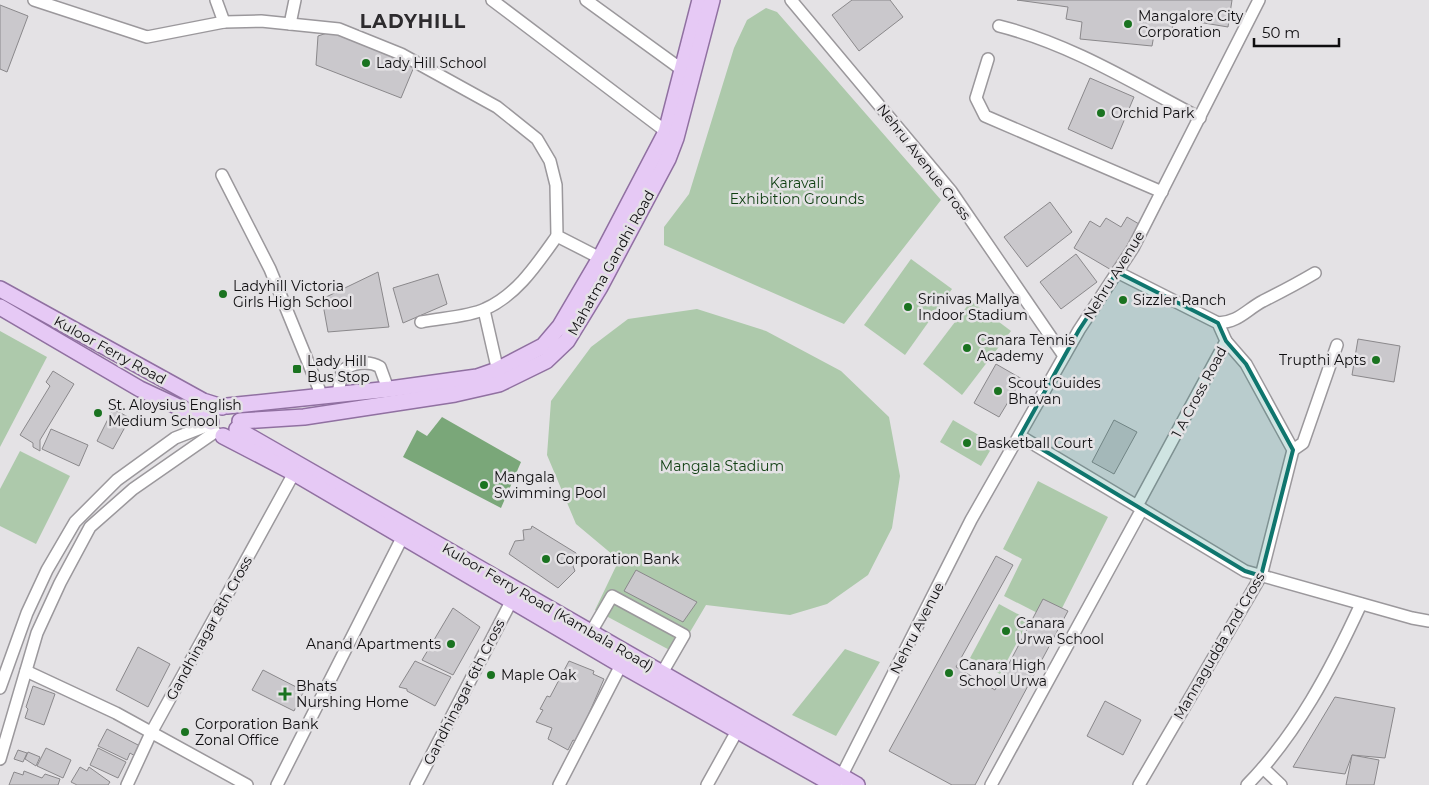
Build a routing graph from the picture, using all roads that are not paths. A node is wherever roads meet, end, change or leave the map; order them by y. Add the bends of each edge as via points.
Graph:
1 (34, 0) edge
2 (216, 0) edge
3 (295, 0) edge
4 (492, 0) edge
5 (586, 0) edge
6 (700, 0) edge
7 (712, 0) edge
8 (791, 0) edge
9 (1259, 0) edge
10 (224, 22) junction
11 (290, 24) junction
12 (999, 26) dead end
13 (988, 59) dead end
14 (681, 69) junction
15 (1200, 118) junction
16 (671, 135) junction
17 (222, 176) dead end
18 (1162, 192) junction
19 (557, 236) junction
20 (600, 258) junction
21 (1117, 272) junction
22 (1315, 273) dead end
23 (0, 289) edge
24 (0, 307) edge
25 (484, 310) junction
26 (421, 322) dead end
27 (1218, 323) junction
28 (1226, 341) junction
29 (1337, 345) dead end
30 (1064, 356) junction
31 (499, 377) junction
32 (388, 389) junction
33 (338, 394) junction
34 (317, 396) junction
35 (225, 406) junction
36 (239, 425) junction
37 (215, 428) junction
38 (1020, 436) junction
39 (1293, 450) junction
40 (294, 473) junction
41 (1139, 508) junction
42 (403, 536) junction
43 (47, 570) junction
44 (1261, 576) junction
45 (62, 578) junction
46 (515, 594) junction
47 (1360, 604) junction
48 (1429, 621) edge
49 (591, 632) junction
50 (622, 665) junction
51 (26, 671) junction
52 (662, 674) junction
53 (0, 688) edge
54 (5, 719) edge
55 (737, 731) junction
56 (151, 733) junction
57 (0, 759) edge
58 (1263, 768) junction
59 (838, 782) edge
60 (127, 785) edge
61 (247, 785) edge
62 (277, 785) edge
63 (416, 785) edge
64 (559, 785) edge
65 (707, 785) edge
66 (857, 785) edge
67 (991, 785) edge
68 (1139, 785) edge
69 (1247, 785) edge
70 (1280, 785) edge

1 - 10 street via 147,37
2 - 10 street
3 - 11 street
4 - 16 street
5 - 14 street
6 - 14 main road, Mahatma Gandhi Road
7 - 16 main road, Mahatma Gandhi Road
8 - 30 street, Nehru Avenue Cross via 951,190
9 - 15 street, Nehru Avenue
10 - 11 street
11 - 19 street via 340,29 401,54 497,107 525,128 544,148 550,161 558,201
12 - 15 street via 1029,34 1092,61
13 - 18 street via 976,98 985,116
14 - 16 main road, Mahatma Gandhi Road
15 - 18 street, Nehru Avenue
16 - 20 main road, Mahatma Gandhi Road
16 - 31 main road, Mahatma Gandhi Road via 668,159 605,279 567,341 546,361
17 - 34 street via 270,270 316,381
18 - 21 street, Nehru Avenue
19 - 20 street
19 - 25 street via 521,284
20 - 31 main road, Mahatma Gandhi Road via 560,326 543,346
21 - 27 street
21 - 30 street, Nehru Avenue
22 - 27 street via 1231,322
23 - 35 main road, Kuloor Ferry Road via 203,401
24 - 37 main road, Kuloor Ferry Road via 140,389
25 - 26 street
25 - 31 street
27 - 28 street, 1 A Cross Road
28 - 39 street via 1246,364
28 - 41 street, 1 A Cross Road
29 - 39 street via 1306,436 1303,443
30 - 38 street, Nehru Avenue
31 - 32 main road, Mahatma Gandhi Road
31 - 36 main road, Mahatma Gandhi Road via 455,394
32 - 33 main road, Mahatma Gandhi Road
32 - 33 street via 380,367 351,365 342,371
33 - 34 main road, Mahatma Gandhi Road
34 - 35 main road, Mahatma Gandhi Road
35 - 36 main road via 235,410
35 - 37 main road via 214,411
36 - 37 main road via 231,435
36 - 46 main road, Kuloor Ferry Road (Kambala Road)
37 - 40 main road, Kuloor Ferry Road (Kambala Road)
37 - 43 street via 175,438 117,480 75,522
37 - 45 street via 113,505 90,527
38 - 41 street
38 - 59 street, Nehru Avenue via 971,520
39 - 44 street, Mannagudda 2nd Cross
40 - 42 main road, Kuloor Ferry Road (Kambala Road)
40 - 56 street, Gandhinagar 8th Cross
41 - 44 street via 1245,571
41 - 67 street, 1 A Cross Road
42 - 46 main road, Kuloor Ferry Road (Kambala Road)
42 - 62 street
43 - 45 street
43 - 53 street via 27,613
44 - 47 street
44 - 68 street, Mannagudda 2nd Cross
45 - 51 street via 37,634
46 - 49 main road, Kuloor Ferry Road (Kambala Road)
46 - 50 main road, Kuloor Ferry Road (Kambala Road)
46 - 63 street, Gandhinagar 6th Cross
47 - 48 street
47 - 58 street via 1321,686
49 - 52 main road, Kuloor Ferry Road (Kambala Road)
49 - 52 street via 612,596 684,635
50 - 55 main road, Kuloor Ferry Road (Kambala Road)
50 - 64 street
51 - 54 street
51 - 56 street
52 - 59 main road, Kuloor Ferry Road (Kambala Road)
54 - 57 street
55 - 59 main road, Kuloor Ferry Road (Kambala Road)
55 - 65 street
56 - 60 street, Gandhinagar 8th Cross
56 - 61 street
58 - 69 street
58 - 70 street
59 - 66 main road, Kuloor Ferry Road (Kambala Road)

